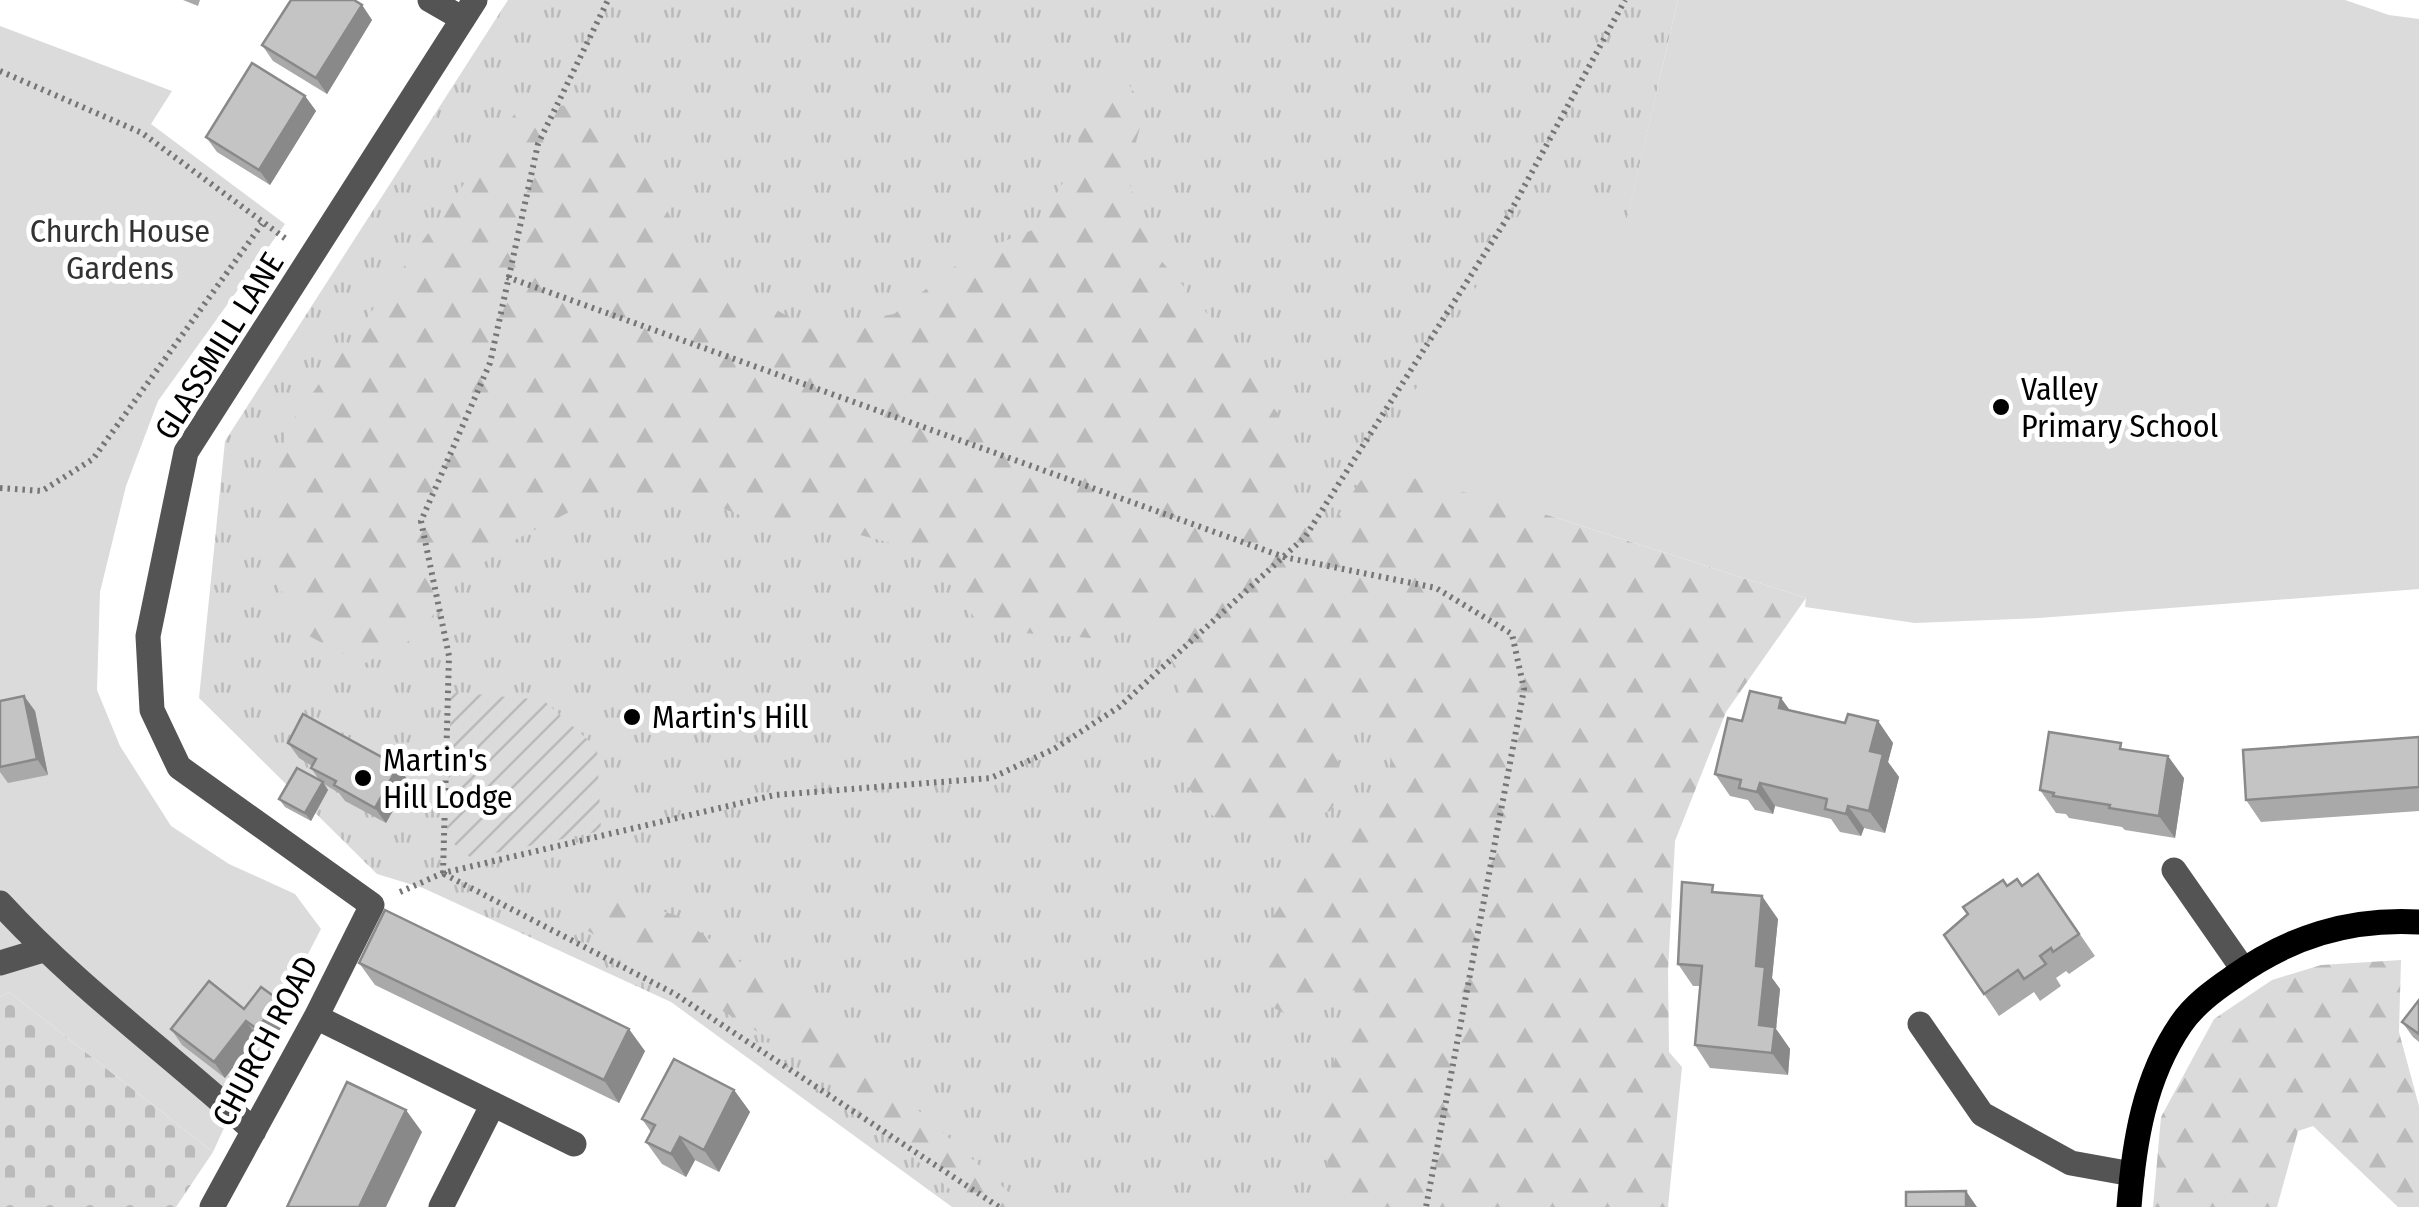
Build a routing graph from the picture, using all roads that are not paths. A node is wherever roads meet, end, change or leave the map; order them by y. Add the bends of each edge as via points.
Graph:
1 (430, 0) edge
2 (469, 10) edge
3 (2174, 870) dead end
4 (0, 903) edge
5 (372, 905) joint
6 (2419, 922) edge
7 (43, 950) junction
8 (0, 962) edge
9 (2243, 970) junction
10 (316, 1018) junction
11 (1920, 1024) dead end
12 (493, 1104) junction
13 (254, 1131) junction
14 (574, 1144) dead end
15 (2132, 1174) junction
16 (212, 1207) edge
17 (441, 1207) edge
18 (2130, 1207) edge

1 - 2 street
2 - 5 street, GLASSMILL LANE via 186,452 148,636 152,710 179,767
3 - 9 street
4 - 7 street
5 - 10 street, CHURCH ROAD
6 - 9 main road via 2324,930
7 - 8 street
7 - 13 street
9 - 15 main road via 2199,1004 2170,1044 2143,1110
10 - 12 street
10 - 13 street, CHURCH ROAD
11 - 15 street via 1982,1114 2070,1164
12 - 14 street
12 - 17 street
13 - 16 street, CHURCH ROAD
15 - 18 main road

